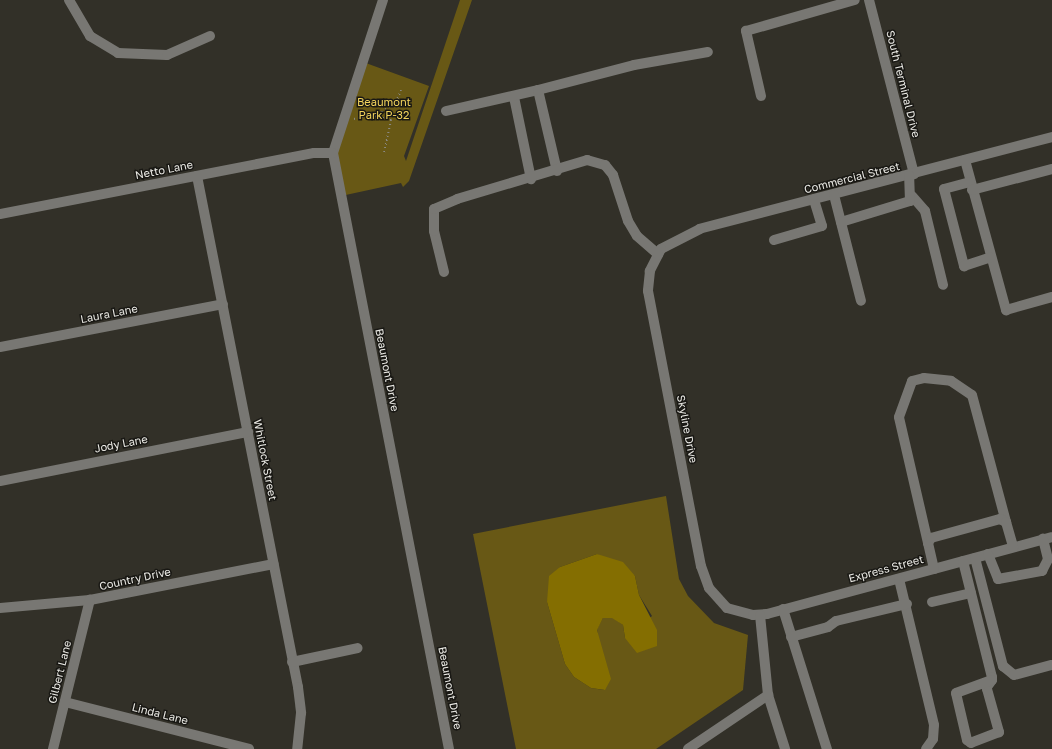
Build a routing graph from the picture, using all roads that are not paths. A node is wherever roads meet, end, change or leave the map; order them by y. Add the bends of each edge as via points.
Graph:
1 (69, 0) edge
2 (383, 0) edge
3 (855, 0) edge
4 (869, 0) edge
5 (210, 36) dead end
6 (708, 52) dead end
7 (538, 90) junction
8 (761, 96) dead end
9 (514, 97) junction
10 (446, 112) dead end
11 (1052, 136) edge
12 (333, 153) junction
13 (965, 160) junction
14 (1052, 169) edge
15 (557, 171) junction
16 (911, 175) junction
17 (197, 176) junction
18 (531, 179) junction
19 (971, 186) junction
20 (834, 195) junction
21 (912, 196) junction
22 (814, 199) junction
23 (0, 214) edge
24 (841, 222) junction
25 (774, 240) dead end
26 (660, 252) junction
27 (991, 257) junction
28 (444, 272) dead end
29 (943, 285) dead end
30 (1052, 298) edge
31 (861, 301) dead end
32 (222, 304) junction
33 (0, 347) edge
34 (248, 432) junction
35 (0, 481) edge
36 (1006, 522) junction
37 (1047, 538) edge
38 (928, 543) junction
39 (1013, 547) junction
40 (988, 554) junction
41 (975, 558) junction
42 (963, 562) junction
43 (273, 564) junction
44 (934, 568) junction
45 (899, 579) junction
46 (971, 593) junction
47 (90, 600) junction
48 (932, 602) dead end
49 (906, 604) junction
50 (0, 608) edge
51 (727, 608) joint
52 (783, 609) junction
53 (760, 615) junction
54 (791, 637) junction
55 (358, 648) dead end
56 (292, 662) junction
57 (1052, 665) edge
58 (992, 680) junction
59 (768, 695) junction
60 (65, 702) junction
61 (53, 749) edge
62 (249, 749) edge
63 (297, 749) edge
64 (450, 749) edge
65 (688, 749) edge
66 (785, 749) edge
67 (828, 749) edge
68 (926, 749) edge

1 - 5 street via 90,36 118,53 167,55
2 - 12 street, Beaumont Drive
3 - 8 street via 746,31
4 - 16 street, South Terminal Drive
6 - 7 street via 634,65
7 - 9 street
7 - 15 street
9 - 10 street
9 - 18 street
11 - 13 street, Commercial Street
12 - 17 street, Netto Lane via 314,153
12 - 64 street, Beaumont Drive
13 - 16 street, Commercial Street
13 - 19 street
14 - 19 street
15 - 18 street
15 - 26 street via 597,161 612,175 628,221 637,236
16 - 20 street, Commercial Street
16 - 21 street, South Terminal Drive
17 - 23 street, Netto Lane
17 - 32 street, Whitlock Street
18 - 28 street via 457,199 434,209
19 - 27 street
19 - 27 street via 944,189 964,266
20 - 22 street, Commercial Street
20 - 24 street
21 - 24 street via 904,204
21 - 29 street via 926,211
22 - 25 street via 822,226
22 - 26 street, Commercial Street via 700,230
24 - 31 street
26 - 51 street, Skyline Drive via 650,271 648,291 690,511 709,588
27 - 30 street via 1006,310
32 - 33 street, Laura Lane
32 - 34 street, Whitlock Street
34 - 35 street, Jody Lane
34 - 43 street, Whitlock Street
36 - 38 street via 993,521 931,538
36 - 38 street via 972,396 951,381 924,378 912,381 898,416
36 - 39 street
37 - 39 street, Express Street
37 - 40 street via 1048,559 1042,571 998,580
38 - 44 street
39 - 40 street, Express Street
40 - 41 street, Express Street
41 - 42 street, Express Street
41 - 57 street via 1003,666 1014,675
42 - 44 street, Express Street
42 - 46 street
43 - 47 street, Country Drive
43 - 56 street, Whitlock Street
44 - 45 street, Express Street
45 - 49 street
45 - 52 street, Express Street
46 - 48 street
46 - 58 street
47 - 50 street, Country Drive
47 - 60 street, Gilbert Lane
49 - 54 street via 836,621 828,627
49 - 68 street via 934,725 933,740
51 - 53 street, Express Street
52 - 53 street, Express Street
52 - 54 street
53 - 59 street
54 - 67 street
55 - 56 street
56 - 63 street, Whitlock Street via 300,713
58 - 58 street via 956,693 967,740 971,743 999,732 987,689
59 - 65 street
59 - 66 street
60 - 61 street, Gilbert Lane
60 - 62 street, Linda Lane

